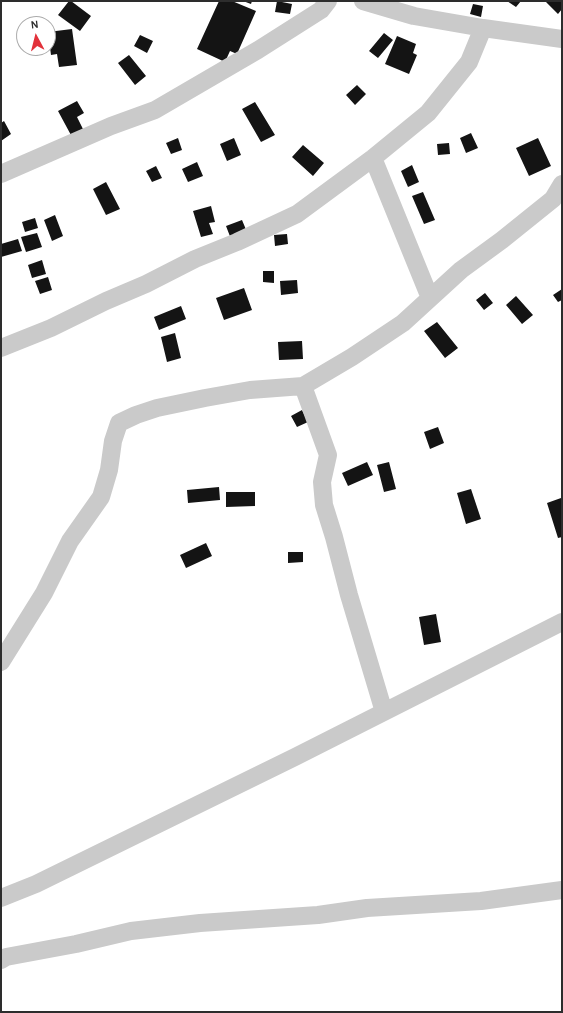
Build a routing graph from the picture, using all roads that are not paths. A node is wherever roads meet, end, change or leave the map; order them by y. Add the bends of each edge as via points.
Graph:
1 (328, 1) edge
2 (362, 1) edge
3 (483, 28) junction
4 (562, 39) edge
5 (374, 158) junction
6 (1, 174) edge
7 (562, 184) edge
8 (430, 298) junction
9 (1, 348) edge
10 (304, 386) junction
11 (562, 622) edge
12 (1, 662) edge
13 (384, 712) junction
14 (562, 890) edge
15 (1, 898) edge
16 (1, 960) edge

1 - 6 street via 321,10 258,50 155,110 111,126
2 - 3 street via 414,16
3 - 4 street
3 - 5 street via 469,62 428,113
5 - 8 street
5 - 9 street via 297,214 195,259 51,328
7 - 8 street via 553,199 461,270
8 - 10 street via 403,323
10 - 12 street via 250,390 205,398 157,408 119,424 101,497 70,541 44,593
10 - 13 street via 328,455 322,482 324,505
11 - 13 street
13 - 15 street via 43,881
14 - 16 street via 481,901 367,908 131,931

